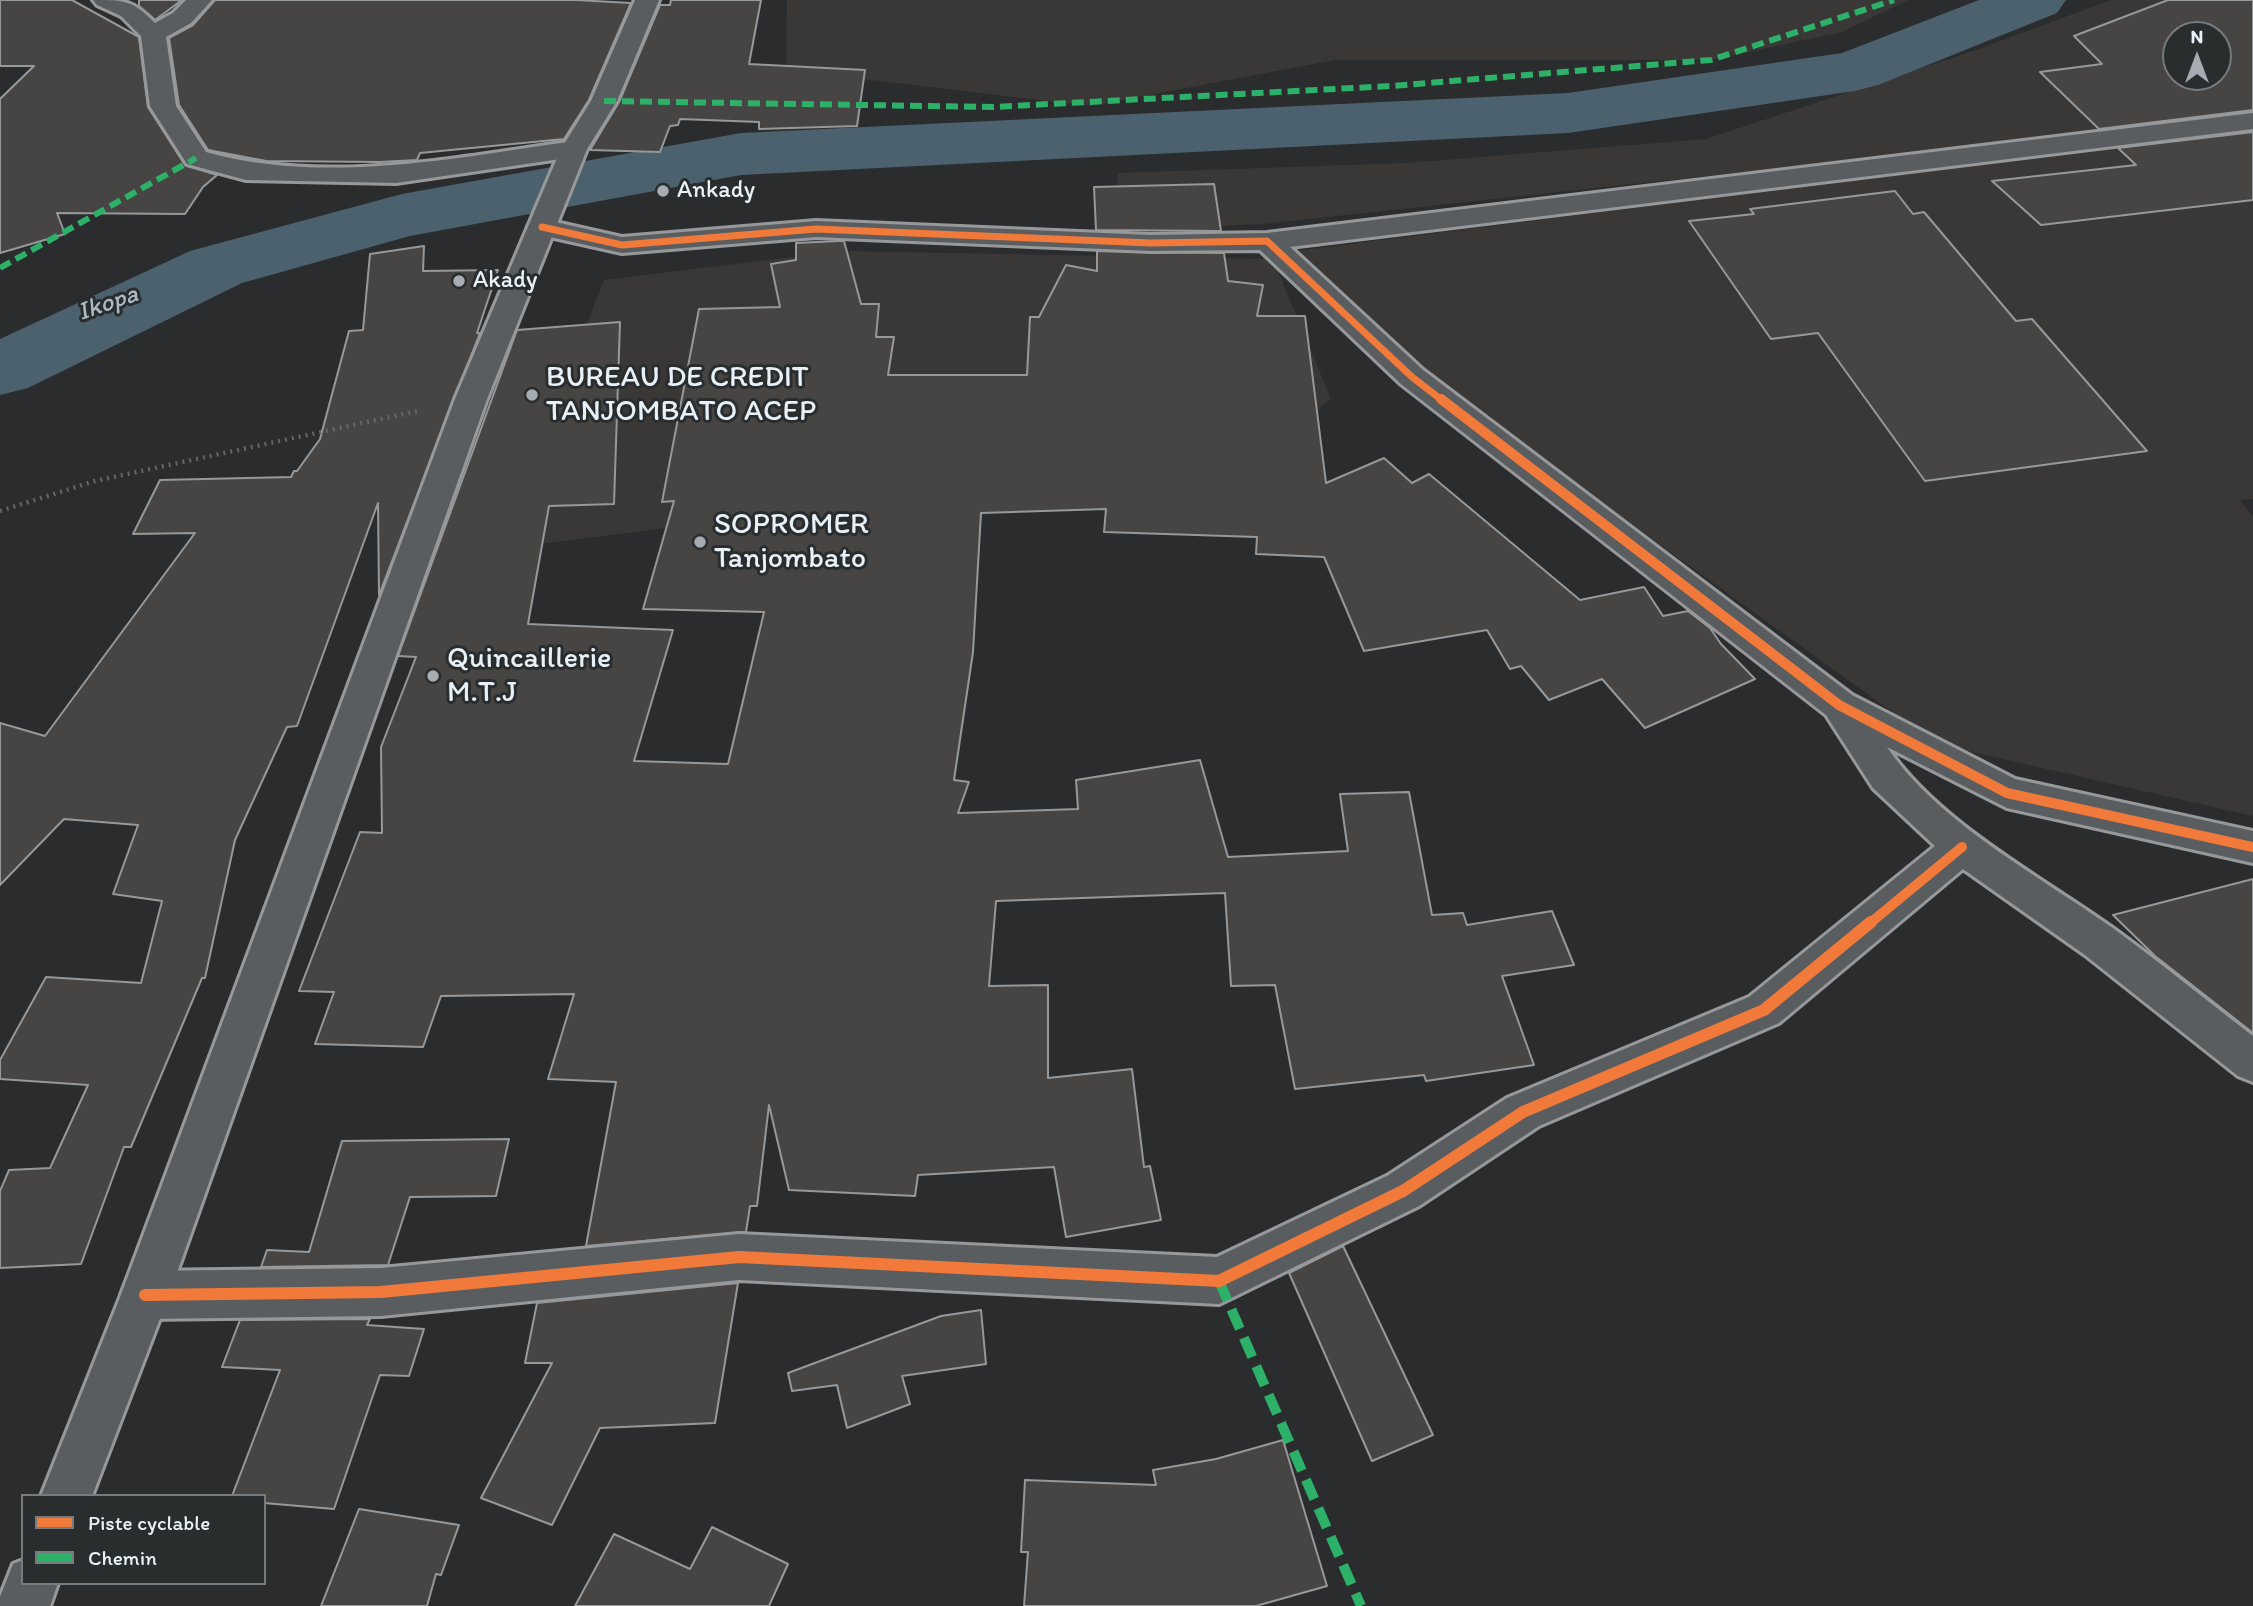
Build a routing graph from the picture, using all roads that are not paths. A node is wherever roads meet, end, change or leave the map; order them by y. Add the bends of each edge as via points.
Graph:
1 (105, 0) edge
2 (200, 0) edge
3 (647, 0) edge
4 (153, 34) junction
5 (2253, 121) edge
6 (574, 149) junction
7 (542, 227) junction
8 (1267, 241) junction
9 (1839, 705) junction
10 (1962, 847) junction
11 (2253, 847) edge
12 (2253, 1062) edge
13 (145, 1294) junction
14 (67, 1494) edge
15 (31, 1585) edge
16 (23, 1606) edge

1 - 4 street via 129,12
2 - 4 street via 181,19
3 - 6 street via 604,101
4 - 6 street via 163,106 185,145 196,158 246,172 396,175
5 - 8 street
6 - 7 street
7 - 8 street via 622,245 816,229 1151,243
7 - 13 street via 471,399
8 - 9 street via 1412,377
9 - 10 street via 1886,777
9 - 11 street via 2007,793
10 - 12 street via 2100,942
10 - 13 street via 1764,1010 1523,1112 1403,1191 1219,1281 739,1257 381,1292
13 - 14 street
15 - 16 street

